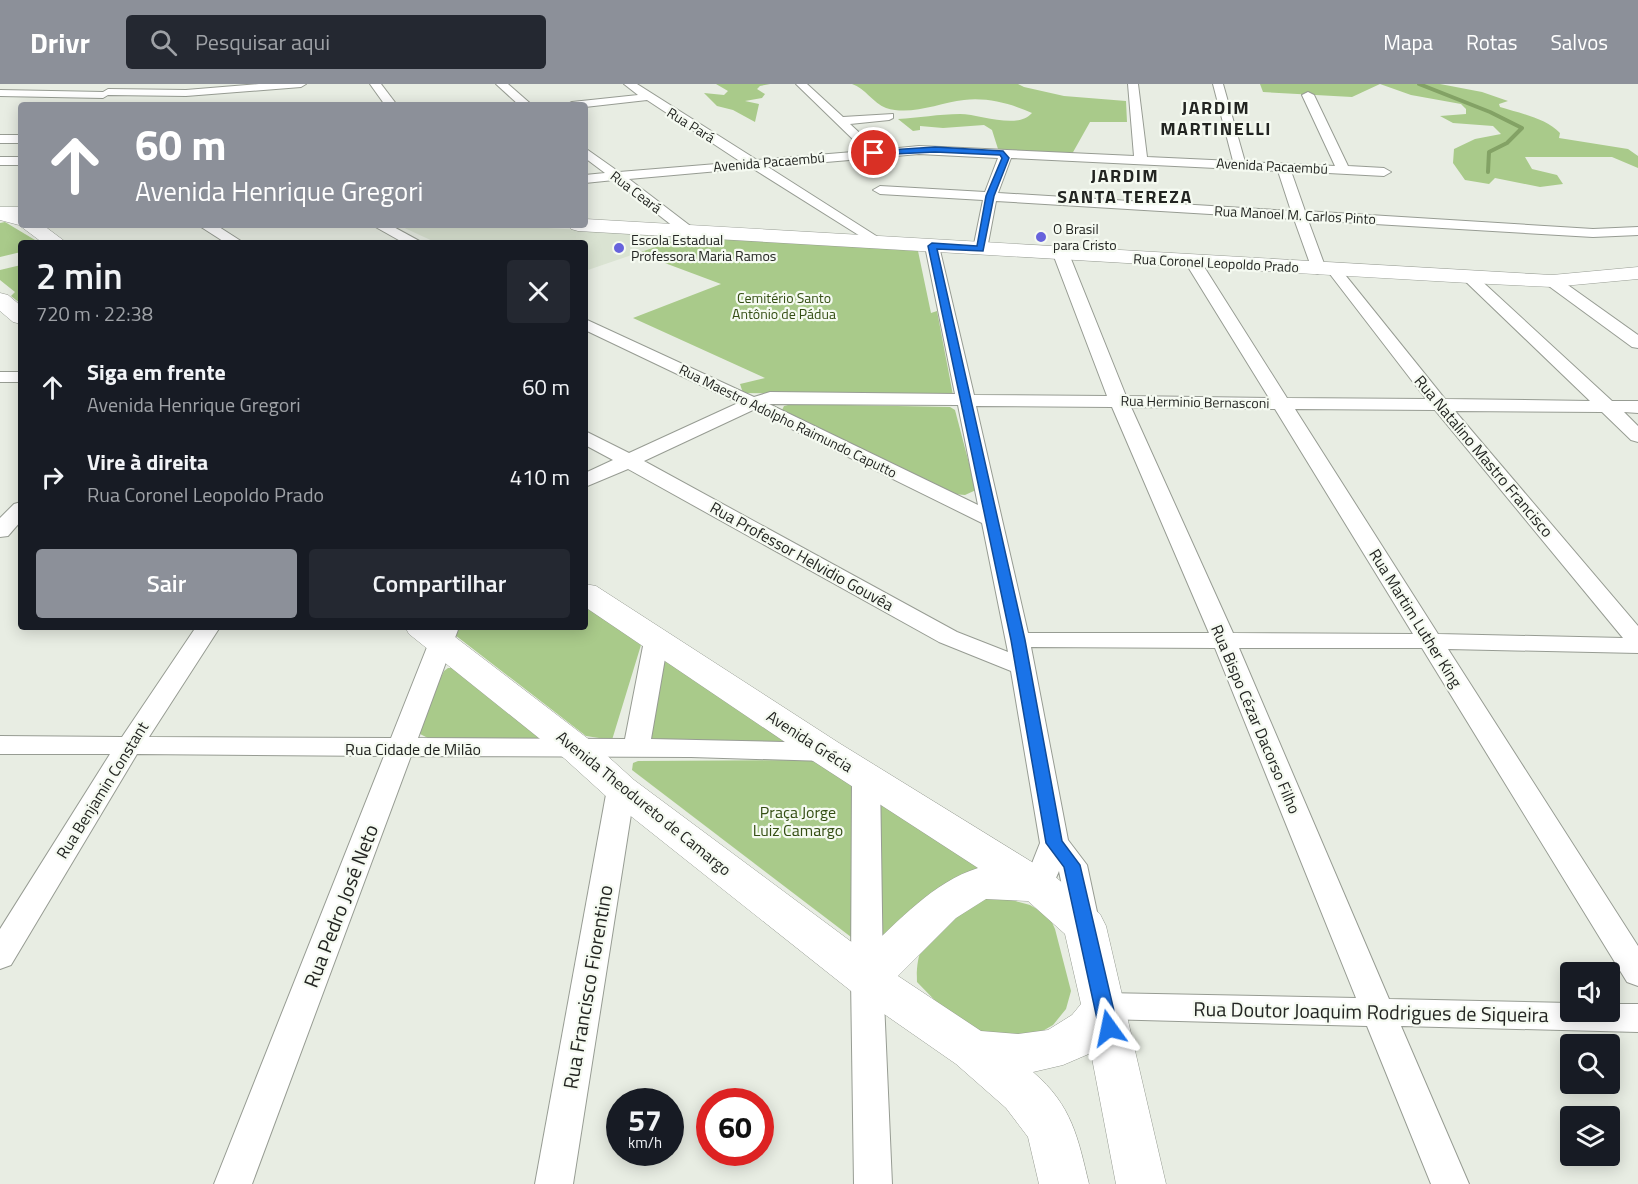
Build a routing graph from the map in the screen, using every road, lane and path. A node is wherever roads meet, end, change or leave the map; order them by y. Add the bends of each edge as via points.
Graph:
1 (11, 84) edge
2 (122, 84) edge
3 (301, 84) edge
4 (375, 84) edge
5 (501, 84) edge
6 (629, 84) edge
7 (801, 84) edge
8 (1133, 84) edge
9 (1218, 84) edge
10 (249, 89) edge
11 (0, 91) edge
12 (106, 94) junction
13 (1308, 95) dead end
14 (647, 97) junction
15 (90, 102) edge
16 (389, 102) edge
17 (522, 102) edge
18 (588, 103) edge
19 (889, 116) dead end
20 (840, 121) junction
21 (0, 139) edge
22 (18, 139) edge
23 (874, 153) junction
24 (1003, 153) junction
25 (588, 154) edge
26 (1141, 160) junction
27 (0, 161) edge
28 (18, 161) edge
29 (753, 164) junction
30 (1240, 165) junction
31 (1283, 167) junction
32 (1343, 170) junction
33 (1384, 172) dead end
34 (616, 177) junction
35 (588, 179) edge
36 (880, 190) dead end
37 (922, 193) junction
38 (990, 196) junction
39 (919, 210) dead end
40 (1298, 216) junction
41 (588, 226) edge
42 (32, 228) edge
43 (210, 228) edge
44 (385, 228) edge
45 (688, 231) junction
46 (1638, 231) edge
47 (1593, 233) junction
48 (52, 240) edge
49 (232, 240) edge
50 (410, 240) edge
51 (876, 242) junction
52 (1638, 243) edge
53 (932, 246) junction
54 (980, 249) junction
55 (1061, 254) junction
56 (1193, 262) junction
57 (1325, 269) junction
58 (1638, 273) edge
59 (1469, 277) junction
60 (1552, 281) junction
61 (0, 300) edge
62 (18, 315) edge
63 (588, 326) edge
64 (1638, 343) edge
65 (0, 377) edge
66 (18, 377) edge
67 (966, 401) junction
68 (1119, 402) junction
69 (753, 403) junction
70 (1282, 403) junction
71 (1440, 405) junction
72 (1607, 407) junction
73 (1638, 407) edge
74 (1638, 436) edge
75 (588, 438) edge
76 (630, 461) junction
77 (588, 480) edge
78 (18, 512) edge
79 (990, 519) junction
80 (7, 526) edge
81 (588, 595) edge
82 (206, 630) edge
83 (436, 632) edge
84 (1018, 640) junction
85 (656, 641) junction
86 (1224, 641) junction
87 (1430, 641) junction
88 (1638, 641) edge
89 (1638, 646) edge
90 (1023, 667) junction
91 (0, 745) edge
92 (129, 746) junction
93 (401, 748) junction
94 (636, 749) junction
95 (578, 750) junction
96 (826, 752) junction
97 (866, 777) junction
98 (621, 789) junction
99 (1054, 843) junction
100 (1038, 886) junction
101 (1085, 926) junction
102 (0, 956) edge
103 (1638, 974) edge
104 (867, 978) junction
105 (1104, 1006) junction
106 (1379, 1013) junction
107 (1638, 1018) edge
108 (972, 1050) junction
109 (233, 1184) edge
110 (554, 1184) edge
111 (873, 1184) edge
112 (1064, 1184) edge
113 (1141, 1184) edge
114 (1450, 1184) edge

1 - 11 street
2 - 12 street
3 - 10 street
4 - 16 street
5 - 17 street
6 - 14 street, Rua Pará
7 - 20 street
8 - 26 street
9 - 30 street
10 - 12 street
11 - 12 street
12 - 15 street
13 - 32 street
14 - 18 street
14 - 29 street, Rua Pará
19 - 20 street
20 - 23 street
21 - 22 street
23 - 24 street, Avenida Pacaembú
23 - 29 street, Avenida Pacaembú
24 - 26 street, Avenida Pacaembú
24 - 38 street via 1005,158
25 - 34 street, Rua Ceará
26 - 30 street, Avenida Pacaembú
27 - 28 street
29 - 34 street, Avenida Pacaembú
29 - 51 street, Rua Pará
30 - 31 street, Avenida Pacaembú
31 - 32 street, Avenida Pacaembú
31 - 40 street, Rua Natalino Mastro Francisco
32 - 33 street, Avenida Pacaembú
34 - 35 street, Avenida Pacaembú
34 - 45 street, Rua Ceará
36 - 37 street, Rua Manoel M. Carlos Pinto
37 - 38 street, Rua Manoel M. Carlos Pinto
37 - 39 street
38 - 40 street, Rua Manoel M. Carlos Pinto
38 - 54 street
40 - 47 street, Rua Manoel M. Carlos Pinto
40 - 57 street, Rua Natalino Mastro Francisco
41 - 45 main road, Rua Coronel Leopoldo Prado
42 - 48 main road
43 - 49 street
44 - 50 street
45 - 51 main road, Rua Coronel Leopoldo Prado
46 - 47 street, Rua Manoel M. Carlos Pinto
47 - 52 street
51 - 53 main road, Rua Coronel Leopoldo Prado
53 - 54 main road, Rua Coronel Leopoldo Prado
53 - 67 street
54 - 55 main road, Rua Coronel Leopoldo Prado
55 - 56 main road, Rua Coronel Leopoldo Prado
55 - 68 street, Rua Bispo Cézar Dacorso Filho
56 - 57 main road, Rua Coronel Leopoldo Prado
56 - 70 street, Rua Martim Luther King
57 - 59 main road, Rua Coronel Leopoldo Prado
57 - 71 street, Rua Natalino Mastro Francisco
58 - 60 main road, Rua Coronel Leopoldo Prado
59 - 60 main road, Rua Coronel Leopoldo Prado
59 - 72 street
60 - 64 street
61 - 62 main road
63 - 69 street, Rua Maestro Adolpho Raimundo Caputto
65 - 66 street
67 - 68 street, Rua Herminio Bernasconi
67 - 69 street, Rua Herminio Bernasconi via 770,398
67 - 79 street
68 - 70 street, Rua Herminio Bernasconi
68 - 86 street, Rua Bispo Cézar Dacorso Filho
69 - 76 street
69 - 79 street, Rua Maestro Adolpho Raimundo Caputto
70 - 71 street, Rua Herminio Bernasconi
70 - 87 street, Rua Martim Luther King
71 - 72 street, Rua Herminio Bernasconi
71 - 88 street, Rua Natalino Mastro Francisco
72 - 73 street, Rua Herminio Bernasconi
72 - 74 street
75 - 76 street, Rua Professor Helvidio Gouvêa
76 - 77 street
76 - 90 street, Rua Professor Helvidio Gouvêa via 948,637
78 - 80 street
79 - 84 street
81 - 85 main road, Avenida Grécia
82 - 92 street, Rua Benjamin Constant
83 - 93 street, Rua Pedro José Neto
83 - 95 main road, Avenida Theodureto de Camargo
84 - 86 street
84 - 90 street
85 - 94 street
85 - 96 main road, Avenida Grécia
86 - 87 street
86 - 106 street, Rua Bispo Cézar Dacorso Filho
87 - 89 street
87 - 103 street, Rua Martim Luther King
90 - 99 street
91 - 92 street, Rua Cidade de Milão
92 - 93 street, Rua Cidade de Milão
92 - 102 street, Rua Benjamin Constant
93 - 95 street, Rua Cidade de Milão
93 - 109 street, Rua Pedro José Neto
94 - 95 street, Rua Cidade de Milão
94 - 96 street, Rua Cidade de Milão
95 - 98 main road, Avenida Theodureto de Camargo
96 - 97 main road, Avenida Grécia
97 - 100 main road, Avenida Grécia
97 - 104 street
98 - 104 main road, Avenida Theodureto de Camargo
98 - 110 street, Rua Francisco Fiorentino
99 - 100 street via 1051,861
99 - 101 street via 1072,865
100 - 101 main road
100 - 104 main road via 979,883 941,907
101 - 105 main road
104 - 108 main road
104 - 111 street
105 - 106 street, Rua Doutor Joaquim Rodrigues de Siqueira
105 - 108 main road via 1089,1029 1062,1046 1027,1054
105 - 113 main road
106 - 107 street, Rua Doutor Joaquim Rodrigues de Siqueira
106 - 114 street, Rua Bispo Cézar Dacorso Filho
108 - 112 main road via 1023,1093 1051,1128

